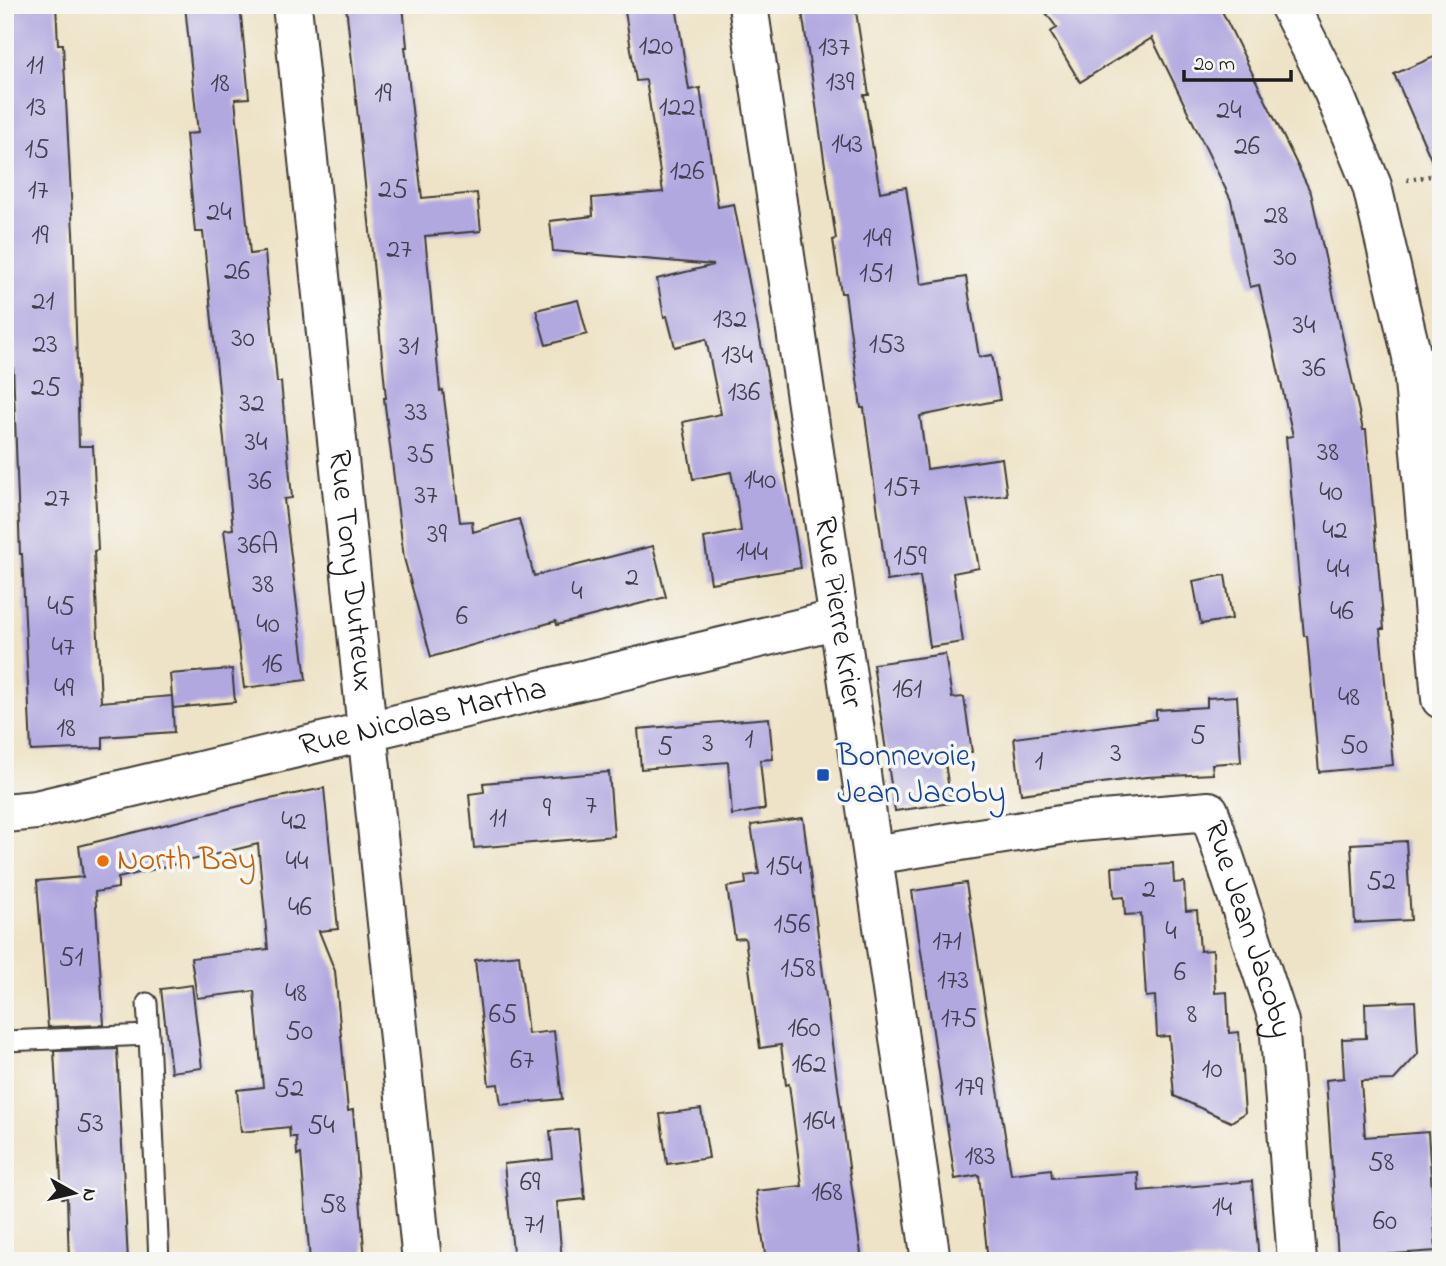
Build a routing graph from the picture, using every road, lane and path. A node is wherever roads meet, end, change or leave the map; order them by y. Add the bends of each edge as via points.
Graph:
1 (292, 5) edge
2 (748, 5) edge
3 (1289, 5) edge
4 (839, 619) junction
5 (1441, 699) edge
6 (368, 731) junction
7 (5, 813) edge
8 (873, 855) junction
9 (147, 1003) dead end
10 (149, 1035) junction
11 (5, 1041) edge
12 (159, 1261) edge
13 (422, 1261) edge
14 (931, 1261) edge
15 (1297, 1261) edge

1 - 6 street, Rue Tony Dutreux
2 - 4 street, Rue Pierre Krier
3 - 5 street via 1333,91 1372,186 1412,357
4 - 6 street, Rue Nicolas Martha
4 - 8 street, Rue Pierre Krier
6 - 7 street, Rue Nicolas Martha via 36,810
6 - 13 street, Rue Tony Dutreux
8 - 14 street, Rue Pierre Krier
8 - 15 street, Rue Jean Jacoby via 1079,822 1209,811 1279,1022
9 - 10 lane
10 - 11 lane
10 - 12 lane

